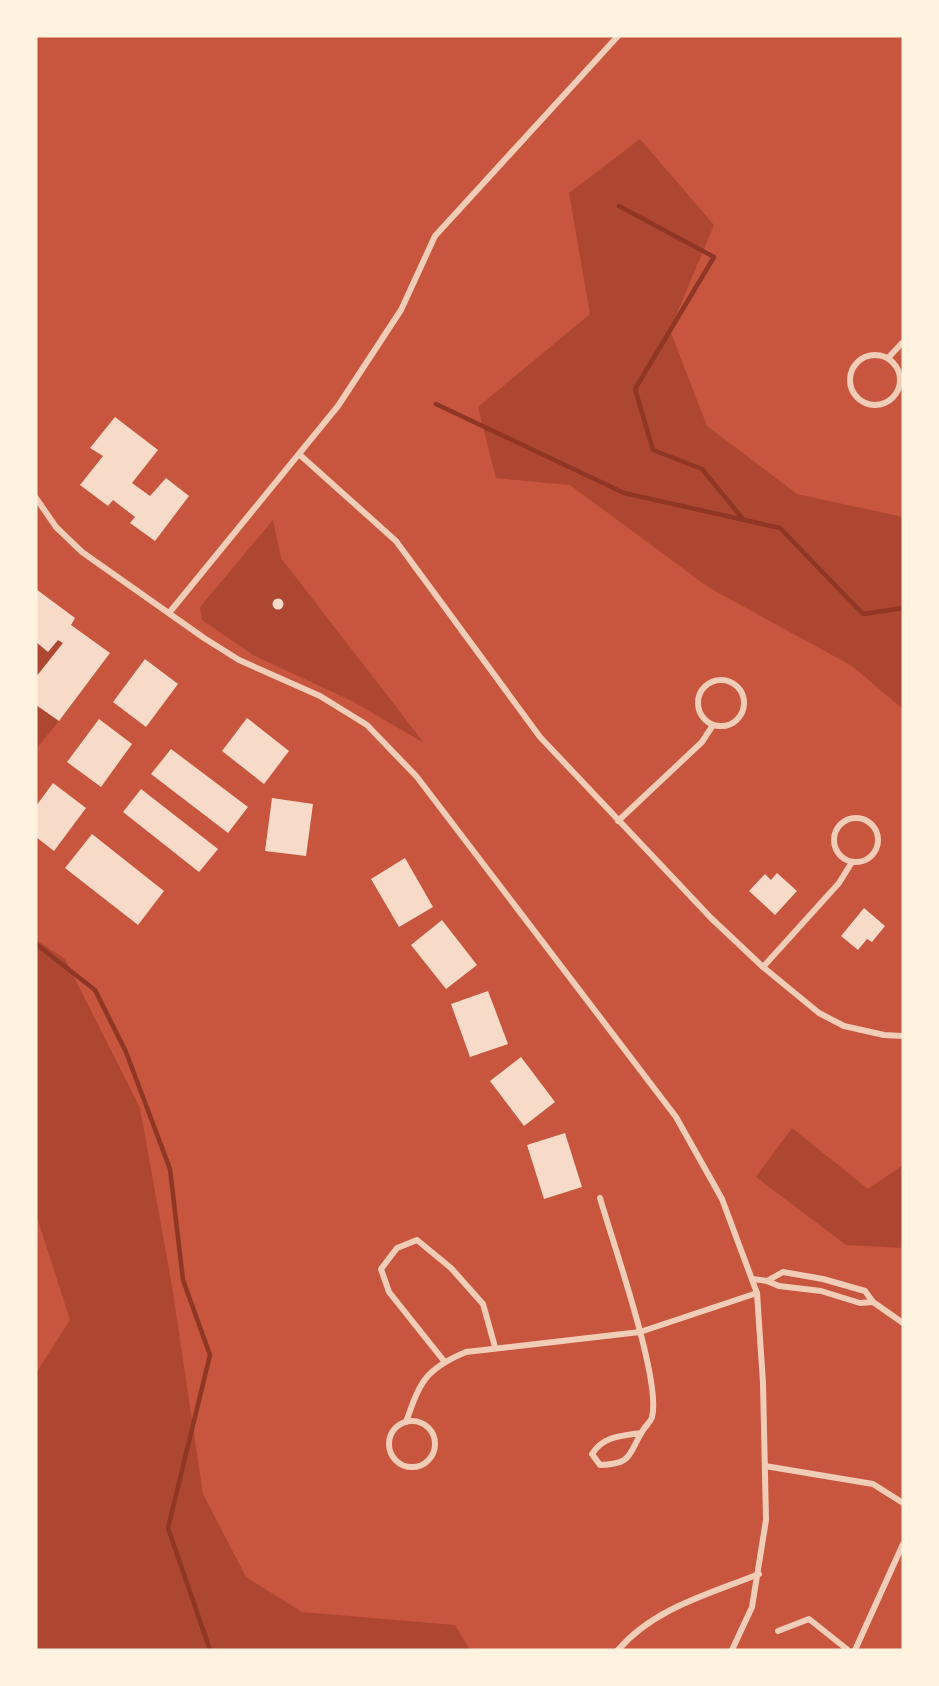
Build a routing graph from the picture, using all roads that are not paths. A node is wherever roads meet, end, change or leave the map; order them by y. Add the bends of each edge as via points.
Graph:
1 (618, 36) edge
2 (903, 342) edge
3 (888, 358) junction
4 (300, 455) junction
5 (36, 498) edge
6 (170, 613) junction
7 (713, 725) junction
8 (618, 820) junction
9 (852, 862) junction
10 (763, 967) junction
11 (903, 1036) edge
12 (600, 1198) dead end
13 (753, 1279) junction
14 (767, 1281) junction
15 (757, 1293) junction
16 (873, 1302) junction
17 (903, 1323) edge
18 (640, 1332) junction
19 (495, 1347) junction
20 (444, 1361) junction
21 (406, 1422) junction
22 (641, 1433) junction
23 (765, 1466) junction
24 (903, 1503) edge
25 (903, 1544) edge
26 (759, 1575) junction
27 (778, 1632) dead end
28 (618, 1650) edge
29 (732, 1650) edge
30 (848, 1650) edge
31 (855, 1650) edge

1 - 4 street via 435,236 401,310 338,406
2 - 3 street
3 - 3 street via 901,378 892,400 877,405 855,396 850,379 856,363 871,355
4 - 6 street
4 - 8 street via 396,541 540,737
5 - 6 street via 56,527 82,552
6 - 13 street via 239,660 320,696 367,725 417,777 676,1117 722,1199
7 - 7 street via 701,716 699,695 715,681 730,682 741,692 744,708 735,722
7 - 8 street via 702,742
8 - 10 street
9 - 9 street via 835,848 835,833 844,821 859,818 872,824 878,843 872,856
9 - 10 street via 839,883
10 - 11 street via 819,1013 844,1026
12 - 18 street
13 - 14 street
13 - 15 street
14 - 16 street via 821,1291 860,1304
14 - 16 street via 783,1272 823,1279 865,1291
15 - 18 street
15 - 23 street
16 - 17 street
18 - 19 street
18 - 22 street via 652,1387 652,1417
19 - 20 street
19 - 20 street via 483,1304 452,1268 417,1240 397,1248 381,1269 389,1292
20 - 21 street via 420,1383
21 - 21 street via 393,1430 389,1451 404,1467 419,1467 431,1458 434,1437 420,1422
22 - 22 street via 634,1452 615,1465 600,1465 592,1454 599,1444 615,1436
23 - 24 street via 873,1484
23 - 26 street via 766,1520
25 - 31 street
26 - 28 street via 666,1611 631,1635
26 - 29 street via 752,1606
27 - 30 street via 809,1619

